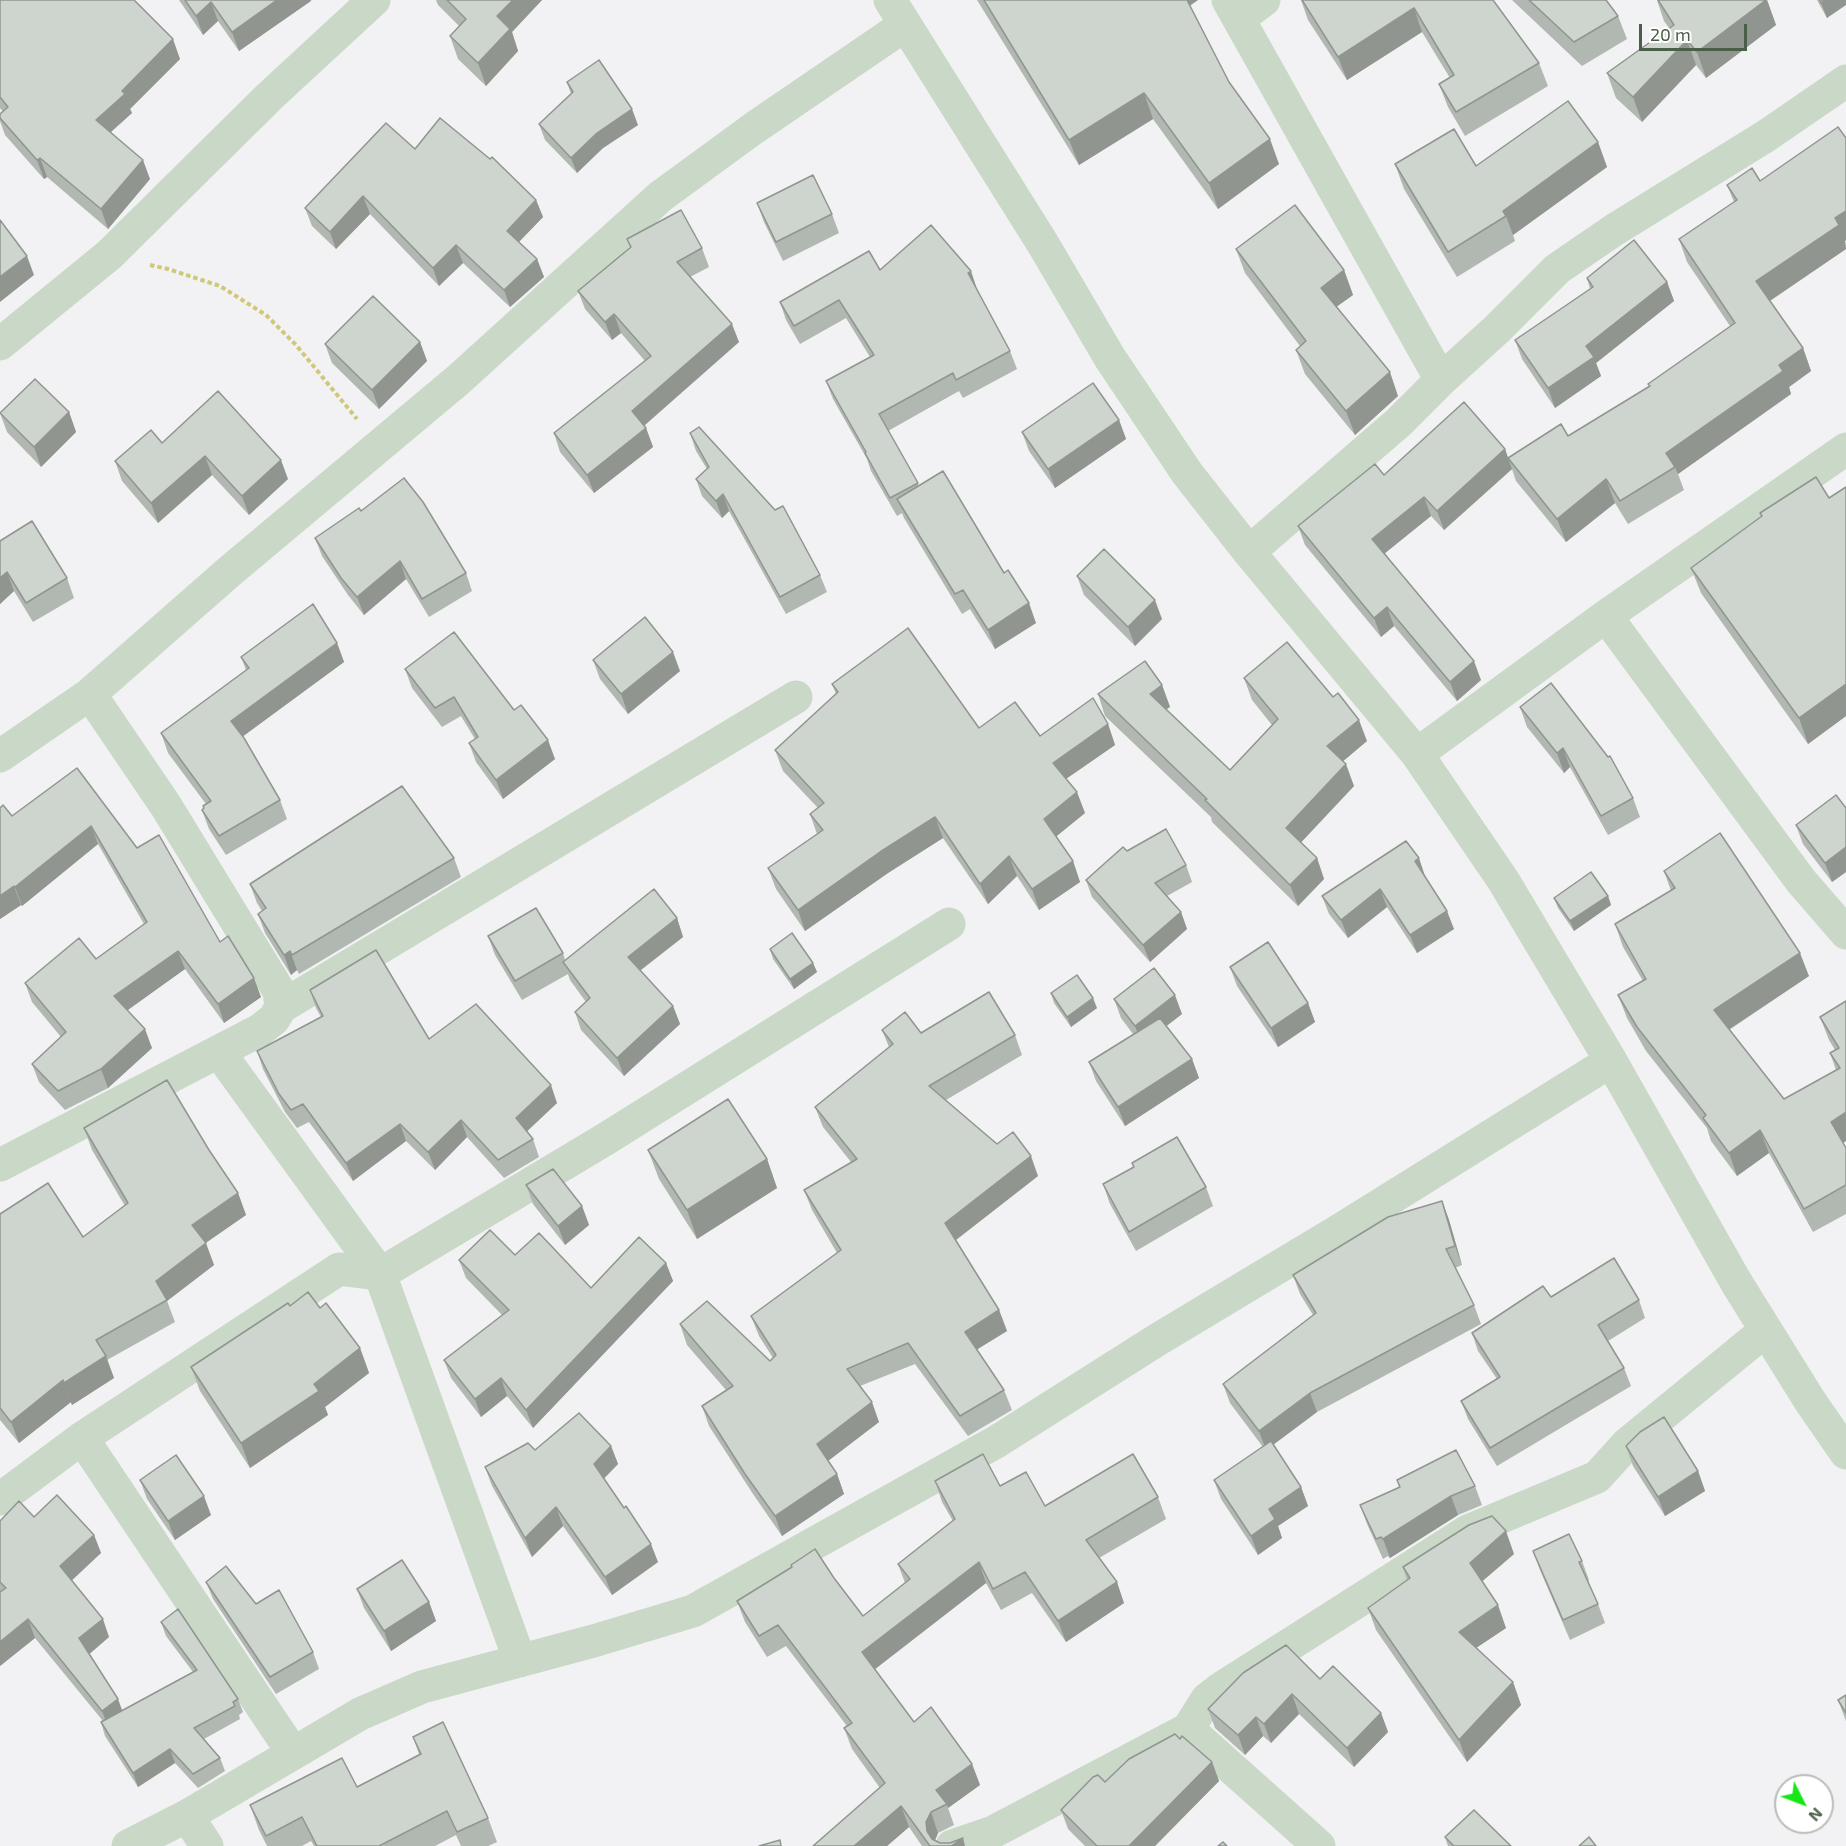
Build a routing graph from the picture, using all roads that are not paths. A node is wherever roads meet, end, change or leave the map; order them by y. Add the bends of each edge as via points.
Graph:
1 (374, 0) edge
2 (1244, 6) edge
3 (897, 13) edge
4 (1846, 81) edge
5 (0, 344) edge
6 (1441, 380) junction
7 (1846, 449) edge
8 (1249, 552) junction
9 (1606, 616) junction
10 (90, 694) junction
11 (796, 697) dead end
12 (1417, 754) junction
13 (0, 756) edge
14 (949, 924) dead end
15 (1846, 933) edge
16 (281, 1007) junction
17 (219, 1052) junction
18 (1611, 1061) junction
19 (0, 1165) edge
20 (380, 1274) junction
21 (1766, 1330) junction
22 (82, 1438) junction
23 (1846, 1453) edge
24 (0, 1499) edge
25 (520, 1661) junction
26 (1188, 1729) junction
27 (293, 1753) junction
28 (187, 1816) junction
29 (128, 1846) edge
30 (207, 1846) edge
31 (952, 1846) edge
32 (1319, 1846) edge

1 - 5 street via 109,255
2 - 6 street
3 - 8 street via 1110,358 1187,473
3 - 10 street via 754,128 661,195 458,380
4 - 6 street via 1557,269
6 - 8 street via 1399,422
7 - 9 street
8 - 12 street
9 - 12 street
9 - 15 street via 1801,881
10 - 13 street
10 - 16 street via 214,884 279,992
11 - 16 street
12 - 18 street via 1503,880
14 - 20 street via 604,1140
16 - 17 street via 260,1030
17 - 19 street
17 - 20 street
18 - 21 street
18 - 25 street via 996,1443 781,1563 693,1611
20 - 22 street via 339,1269
20 - 25 street
21 - 23 street
21 - 26 street via 1627,1444 1597,1477 1468,1531 1207,1699
22 - 24 street
22 - 27 street
25 - 27 street via 422,1687 360,1714
26 - 31 street via 993,1832
26 - 32 street
27 - 28 street
28 - 29 street
28 - 30 street

